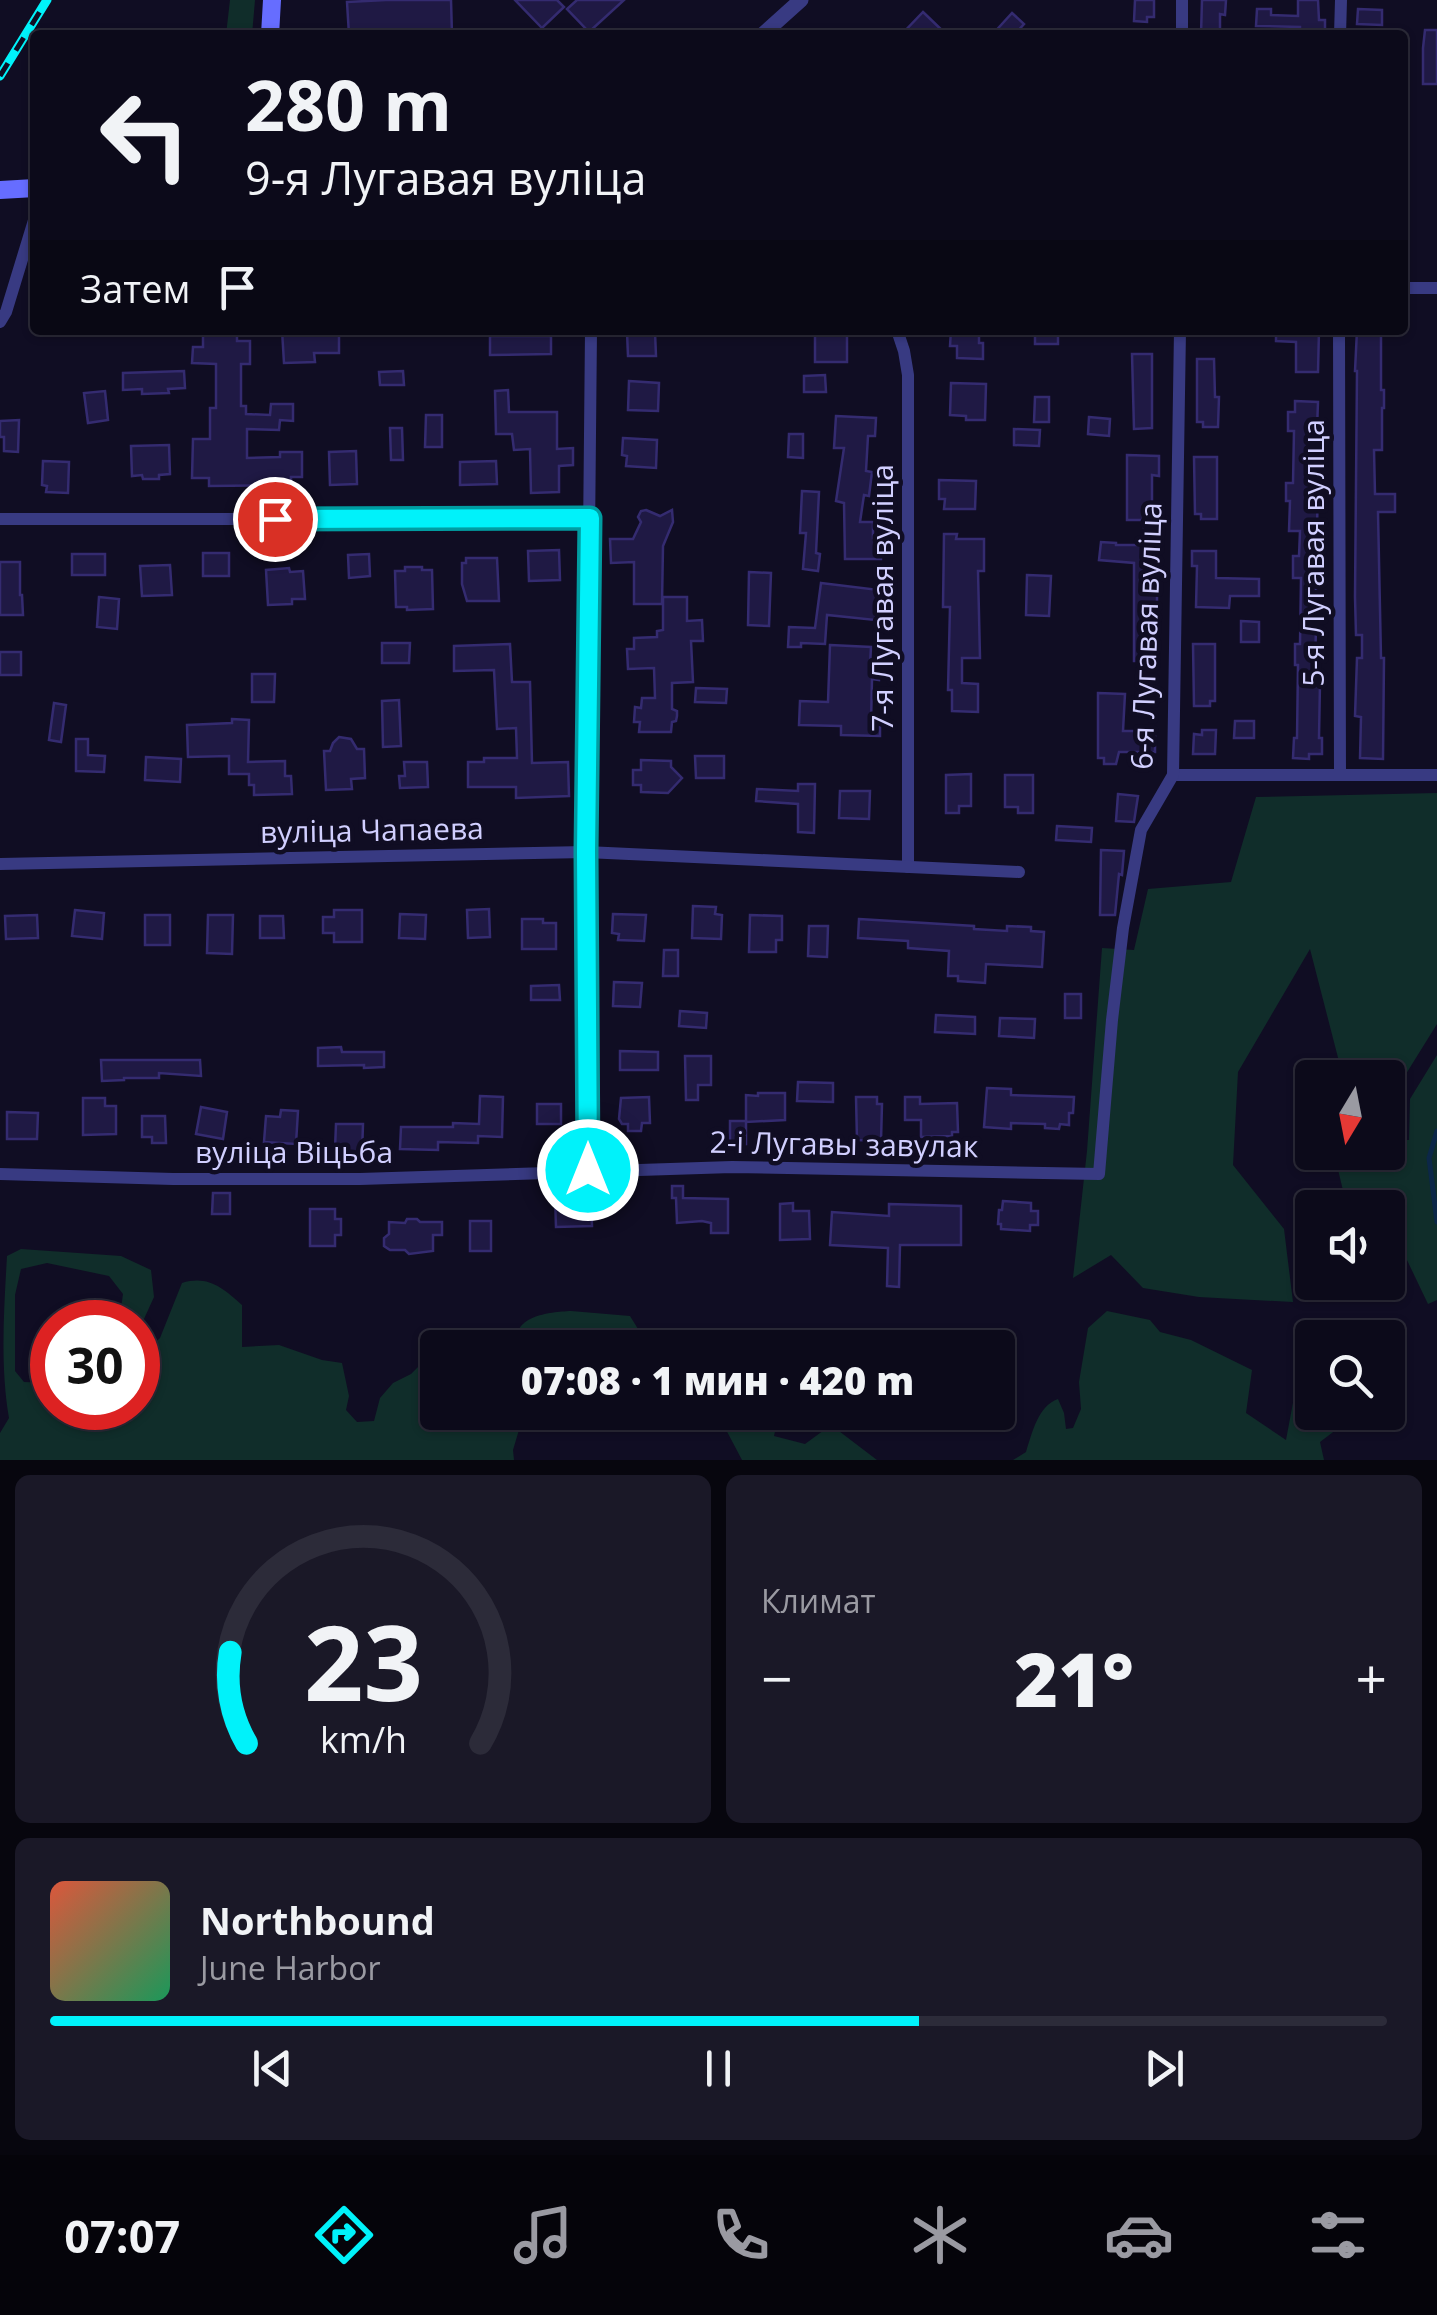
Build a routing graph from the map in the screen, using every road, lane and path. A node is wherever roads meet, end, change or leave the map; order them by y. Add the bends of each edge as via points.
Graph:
1 (272, 0) edge
2 (800, 0) edge
3 (1182, 0) edge
4 (1340, 0) edge
5 (270, 30) edge
6 (767, 30) edge
7 (1182, 30) edge
8 (1340, 30) edge
9 (30, 188) edge
10 (0, 190) edge
11 (30, 233) edge
12 (1408, 288) edge
13 (1437, 288) edge
14 (0, 322) edge
15 (591, 335) edge
16 (899, 335) edge
17 (1180, 335) edge
18 (1339, 335) edge
19 (590, 518) junction
20 (0, 519) edge
21 (1174, 775) junction
22 (1340, 776) junction
23 (1437, 776) edge
24 (586, 852) junction
25 (0, 864) edge
26 (908, 867) junction
27 (1018, 872) dead end
28 (588, 1170) junction
29 (0, 1174) edge
30 (1099, 1174) joint

1 - 5 main road
2 - 6 street
3 - 7 street
4 - 8 street
9 - 10 main road
11 - 14 street
12 - 13 street
15 - 19 street
16 - 26 street, 7-я Лугавая вуліца via 908,375
17 - 21 street, 6-я Лугавая вуліца
18 - 22 street, 5-я Лугавая вуліца
19 - 20 street
19 - 24 street
21 - 22 street
21 - 30 street, 6-я Лугавая вуліца via 1141,830 1123,928
22 - 23 street
24 - 25 street, вуліца Чапаева
24 - 26 street, вуліца Чапаева
24 - 28 street
26 - 27 street, вуліца Чапаева
28 - 29 street, вуліца Віцьба via 360,1179
28 - 30 street, 2-і Лугавы завулак

